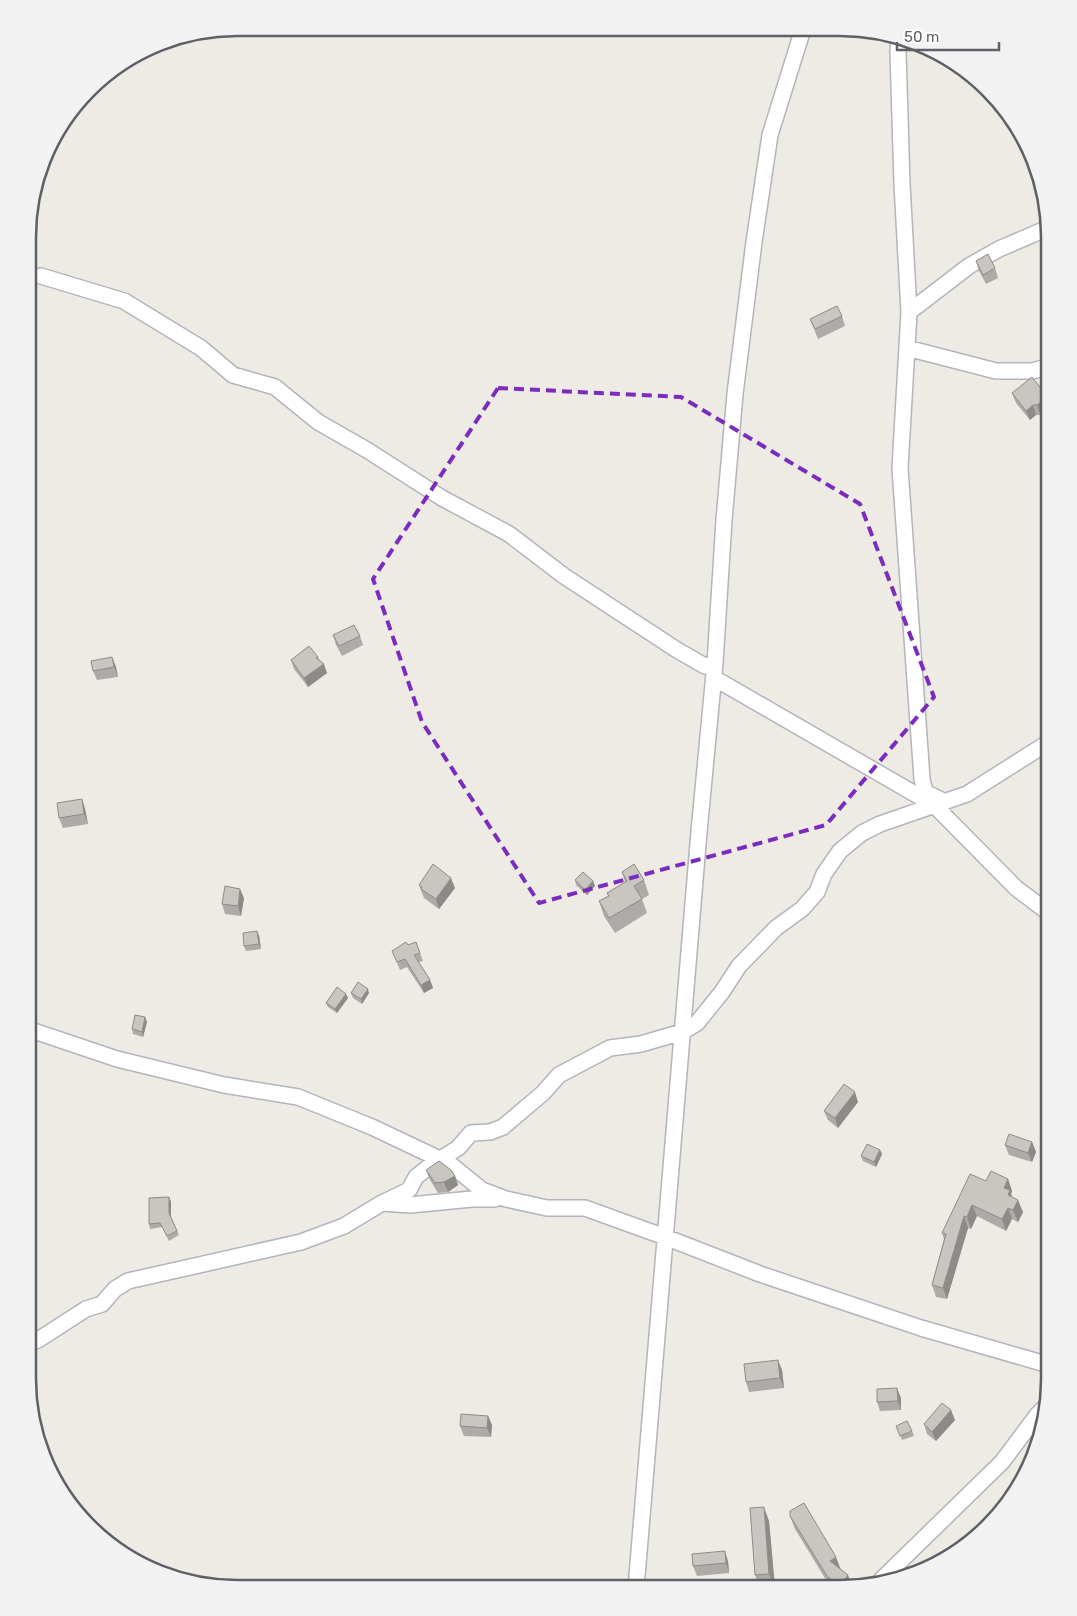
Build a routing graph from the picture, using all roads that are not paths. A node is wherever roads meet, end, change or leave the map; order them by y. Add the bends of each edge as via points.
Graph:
1 (801, 36) edge
2 (898, 45) edge
3 (1041, 231) edge
4 (41, 276) dead end
5 (909, 312) junction
6 (907, 348) junction
7 (1041, 369) edge
8 (715, 670) junction
9 (1041, 747) edge
10 (939, 803) junction
11 (1041, 907) edge
12 (36, 1032) edge
13 (682, 1032) junction
14 (440, 1160) junction
15 (506, 1199) junction
16 (382, 1203) junction
17 (665, 1237) junction
18 (36, 1341) edge
19 (1041, 1363) edge
20 (1038, 1415) edge
21 (887, 1574) edge
22 (637, 1580) edge

1 - 8 street via 770,135 754,242 735,394
2 - 5 street
3 - 5 street via 969,266
4 - 8 street via 124,301 201,348 232,375 275,387 318,422 442,498 509,534 564,576 677,650
5 - 6 street
6 - 7 street via 996,371
6 - 10 street via 900,468 918,739 925,792
8 - 10 street
8 - 13 street
9 - 10 street via 967,794
10 - 11 street via 1016,888
10 - 13 street via 880,824 862,833 840,851 824,874 817,892 802,909 776,928 740,966 696,1023
12 - 14 street via 117,1059 298,1097 372,1127
13 - 14 street via 641,1044 610,1048 583,1061 558,1075 543,1093 503,1127 490,1132 471,1133 458,1148
13 - 17 street
14 - 15 street via 450,1164 482,1190
14 - 16 street via 416,1177 409,1190
15 - 16 street via 410,1205
15 - 17 street via 547,1208 585,1208
16 - 18 street via 344,1226 300,1242 128,1281 115,1289 102,1304 86,1309
17 - 19 street via 760,1274 920,1328
17 - 22 street
20 - 21 street via 1002,1462

